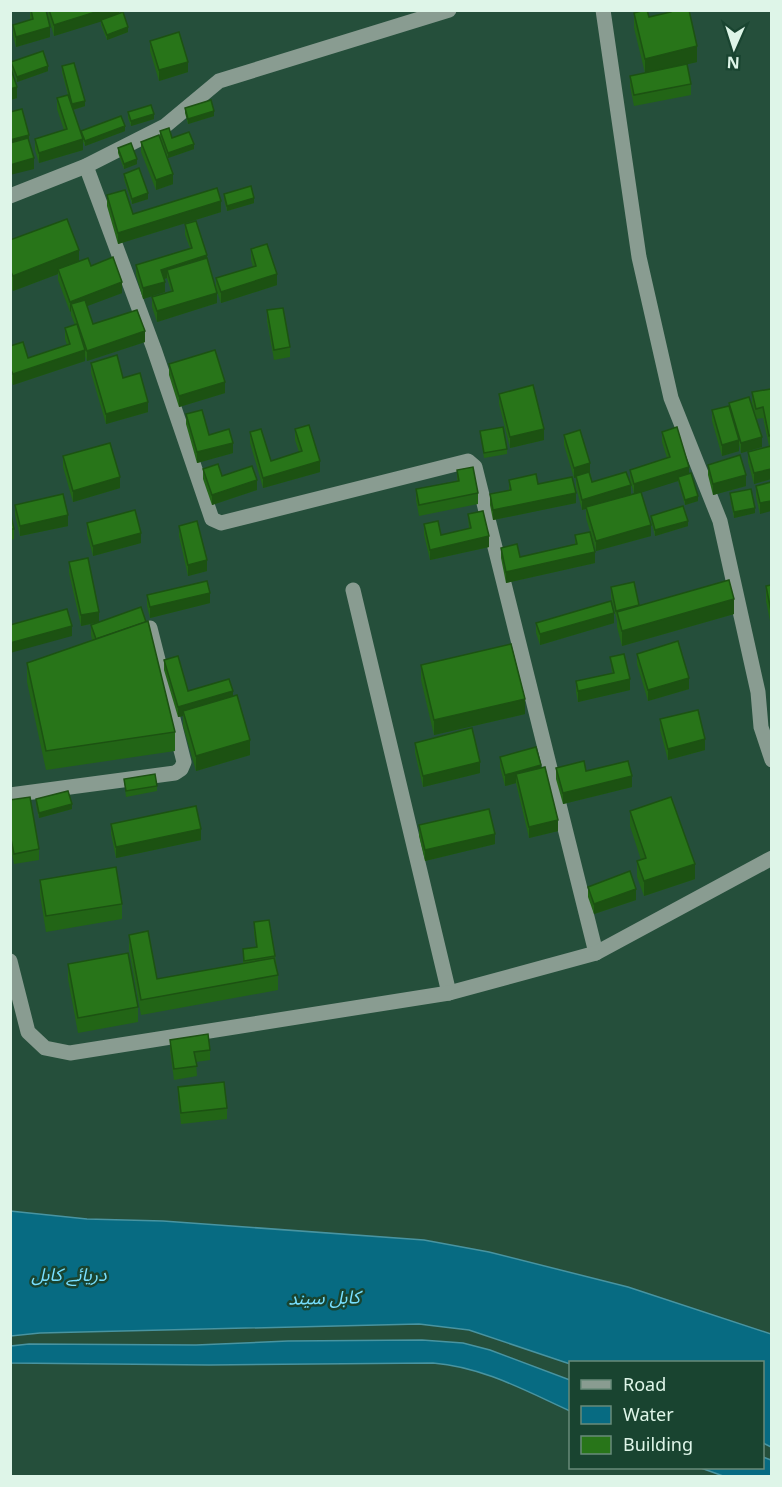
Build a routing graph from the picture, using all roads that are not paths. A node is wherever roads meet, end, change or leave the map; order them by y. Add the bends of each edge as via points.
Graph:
1 (448, 10) edge
2 (603, 10) edge
3 (86, 166) junction
4 (10, 196) edge
5 (354, 590) dead end
6 (150, 628) edge
7 (771, 760) edge
8 (10, 795) edge
9 (771, 858) edge
10 (596, 953) junction
11 (10, 961) edge
12 (449, 993) junction

1 - 3 street via 219,81 165,126
2 - 7 street via 642,268 671,398 720,521
3 - 4 street
3 - 10 street via 212,519 221,523 468,461 475,467
5 - 12 street
6 - 8 street via 184,762 181,769
9 - 10 street
10 - 12 street
11 - 12 street via 28,1032 45,1048 70,1053

